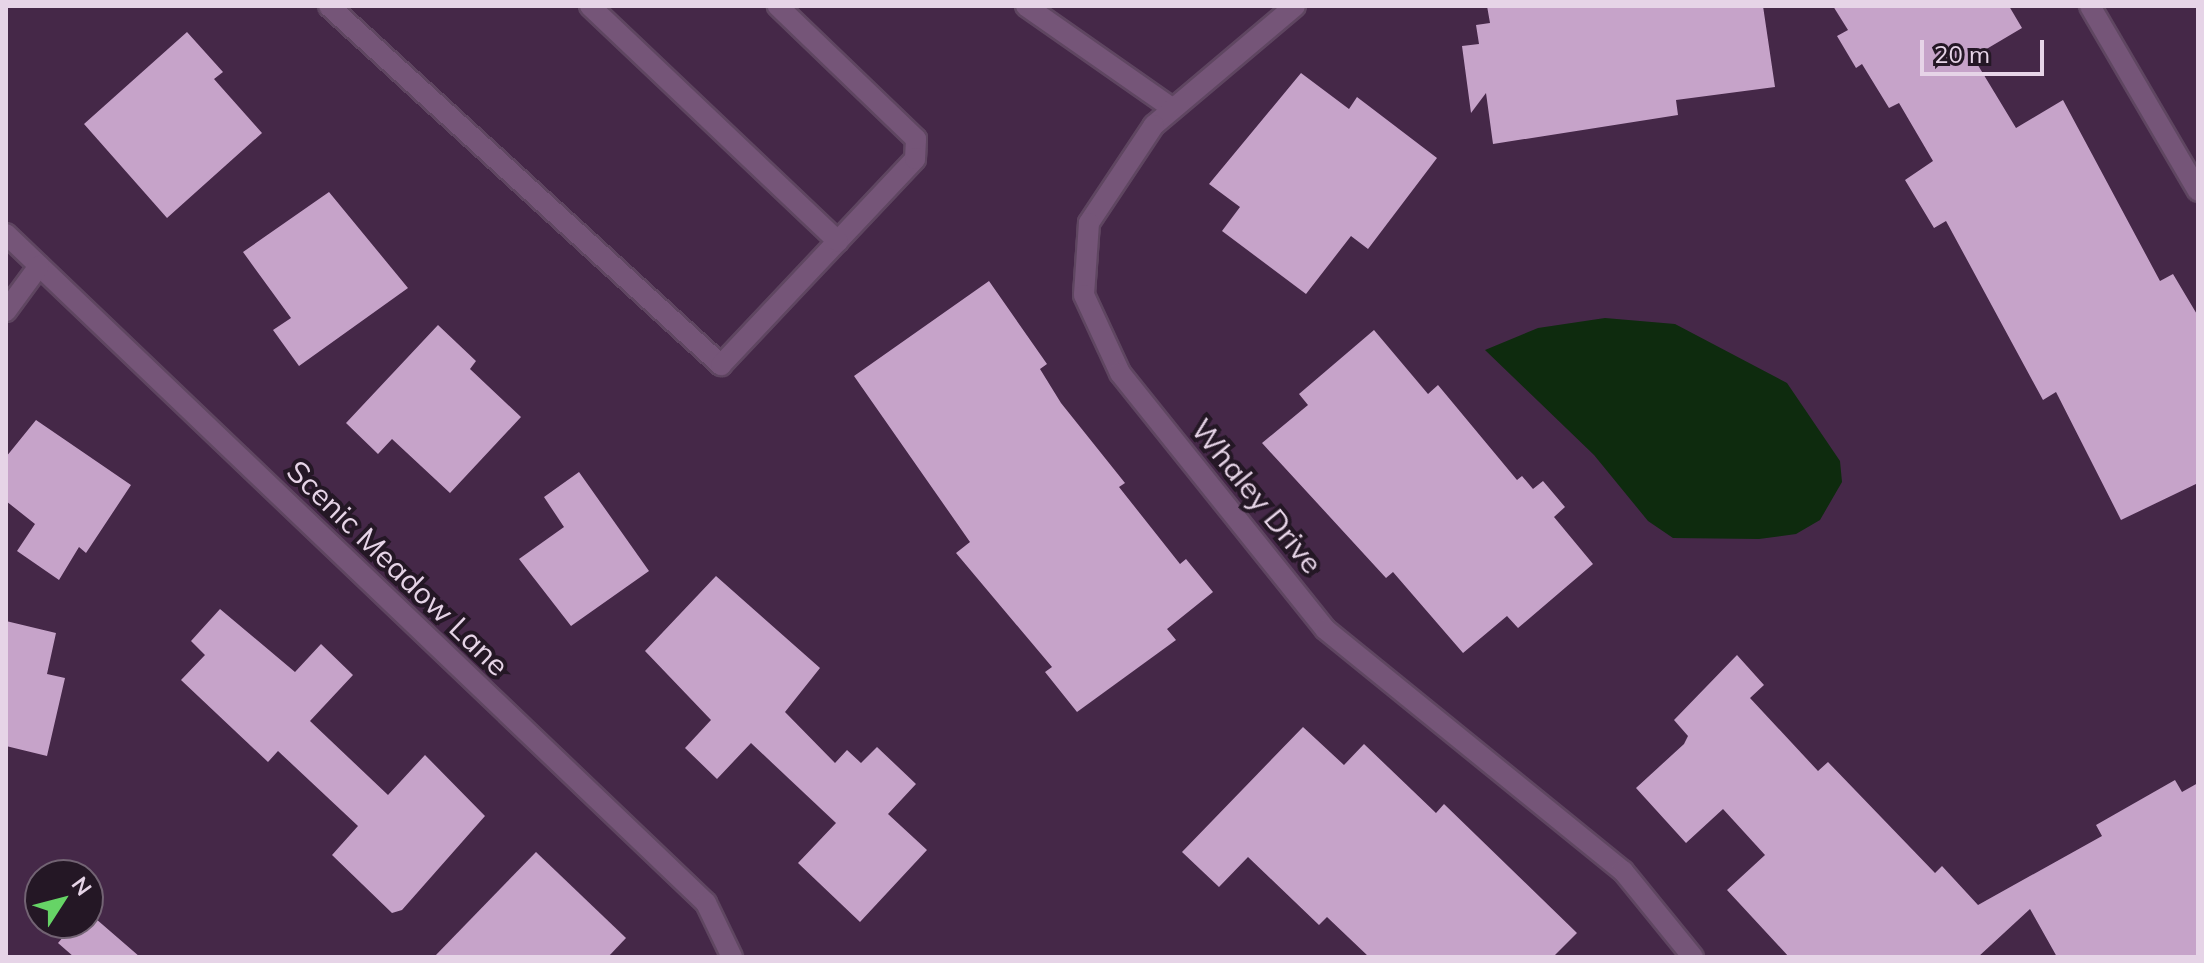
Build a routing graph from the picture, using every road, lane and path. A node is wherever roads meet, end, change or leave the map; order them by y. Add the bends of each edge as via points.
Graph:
1 (329, 6) edge
2 (590, 6) edge
3 (778, 6) edge
4 (1026, 6) edge
5 (1295, 6) edge
6 (2090, 6) edge
7 (1173, 109) junction
8 (2198, 191) edge
9 (6, 234) edge
10 (838, 241) junction
11 (39, 266) junction
12 (6, 311) edge
13 (732, 957) edge
14 (1693, 957) edge

1 - 10 street via 721,365
2 - 10 street
3 - 10 street via 916,139 915,159
4 - 7 street
5 - 7 street, Whaley Drive
6 - 8 street
7 - 14 street, Whaley Drive via 1154,125 1089,223 1084,295 1120,373 1325,629 1623,871
9 - 11 street, Scenic Meadow Lane
11 - 12 street
11 - 13 street, Scenic Meadow Lane via 706,903

